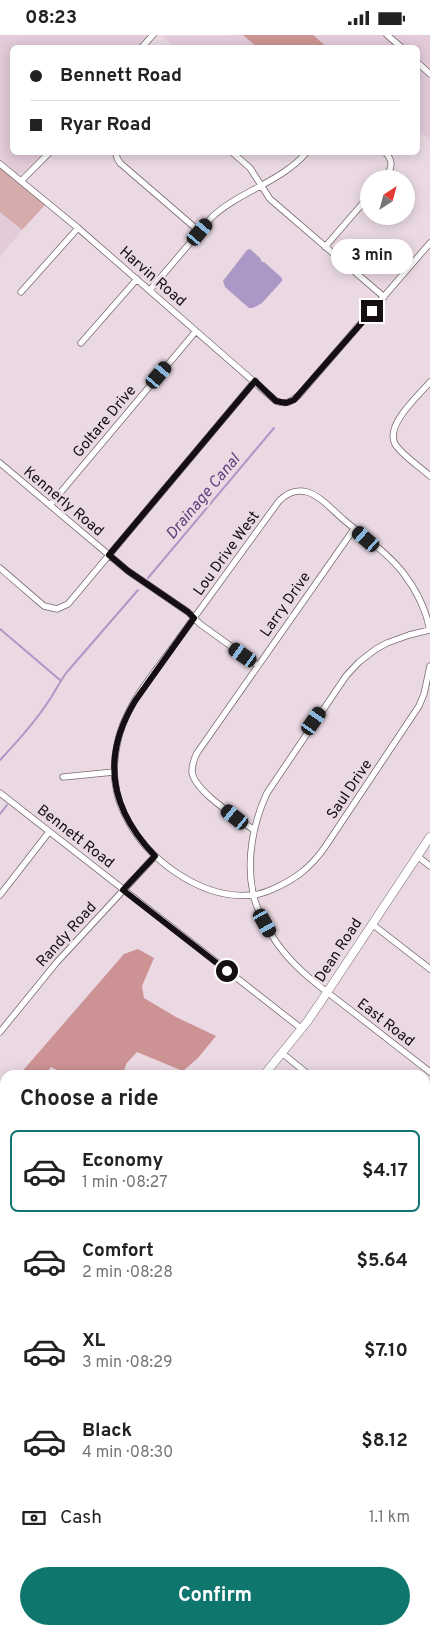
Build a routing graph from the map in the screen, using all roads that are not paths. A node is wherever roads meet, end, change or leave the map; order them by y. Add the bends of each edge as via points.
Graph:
1 (153, 35) edge
2 (387, 35) edge
3 (144, 45) edge
4 (399, 45) edge
5 (420, 65) edge
6 (430, 74) edge
7 (47, 155) edge
8 (117, 155) edge
9 (235, 155) edge
10 (304, 155) edge
11 (387, 155) edge
12 (0, 164) edge
13 (390, 170) edge
14 (21, 181) junction
15 (260, 185) junction
16 (360, 206) edge
17 (78, 228) junction
18 (200, 232) junction
19 (430, 243) edge
20 (325, 247) junction
21 (137, 279) junction
22 (150, 291) junction
23 (22, 292) dead end
24 (384, 297) junction
25 (196, 331) junction
26 (81, 343) dead end
27 (255, 381) junction
28 (430, 382) edge
29 (0, 463) edge
30 (430, 476) edge
31 (50, 505) junction
32 (354, 529) junction
33 (109, 555) junction
34 (0, 568) edge
35 (194, 618) junction
36 (430, 630) edge
37 (257, 665) junction
38 (430, 666) edge
39 (114, 771) junction
40 (63, 777) dead end
41 (0, 793) edge
42 (49, 831) junction
43 (254, 831) junction
44 (430, 837) edge
45 (155, 856) junction
46 (417, 856) junction
47 (430, 867) edge
48 (123, 890) junction
49 (0, 895) edge
50 (253, 895) junction
51 (372, 924) junction
52 (430, 969) edge
53 (328, 992) junction
54 (302, 1029) junction
55 (0, 1032) edge
56 (282, 1053) junction
57 (268, 1070) edge
58 (303, 1070) edge
59 (427, 1070) edge

1 - 3 street
2 - 4 street
5 - 6 street
7 - 14 street
8 - 18 street via 120,163
9 - 15 street via 250,168
10 - 15 street via 288,169
11 - 13 street
12 - 14 street, Harvin Road
14 - 17 street, Harvin Road
15 - 18 street via 223,207
15 - 20 street via 276,205
16 - 20 street
17 - 21 street, Harvin Road
17 - 23 street
18 - 22 street
19 - 24 street
20 - 24 street
21 - 22 street, Harvin Road
21 - 26 street
22 - 25 street, Harvin Road
24 - 27 street, Harvin Road via 306,388 289,402 276,401
25 - 27 street, Harvin Road
25 - 31 street, Goltare Drive
27 - 33 street
28 - 30 street via 398,419 393,433 395,444
29 - 31 street, Kennerly Road
31 - 33 street, Kennerly Road
32 - 35 street, Lou Drive West via 316,496 300,491 285,495
32 - 36 street via 403,573 419,599
32 - 37 street, Larry Drive
33 - 34 street via 68,604 57,609 44,606
33 - 35 street, Kennerly Road
35 - 37 street, Kennerly Road
35 - 39 street, Lou Drive West via 127,715 116,747
36 - 43 street, East Road via 387,643 365,656 352,669 273,782 258,813
37 - 43 street, Larry Drive via 197,753 192,772 203,791
38 - 50 street, Saul Drive via 418,705 314,863 295,879
39 - 40 street
39 - 45 street, Lou Drive West via 124,814 140,840
41 - 42 street, Bennett Road
42 - 48 street, Bennett Road
42 - 49 street
43 - 50 street, East Road
44 - 46 main road, Dean Road
45 - 48 street, Randy Road
45 - 50 street, Lou Drive West via 194,884 220,892
46 - 47 street
46 - 51 main road, Dean Road
48 - 54 street, Bennett Road
48 - 55 street, Randy Road
50 - 53 street, East Road via 282,950
51 - 52 street
51 - 53 main road, Dean Road
53 - 54 main road, Dean Road
53 - 59 street, East Road
54 - 56 main road, Dean Road
56 - 57 main road, Dean Road
56 - 58 street

